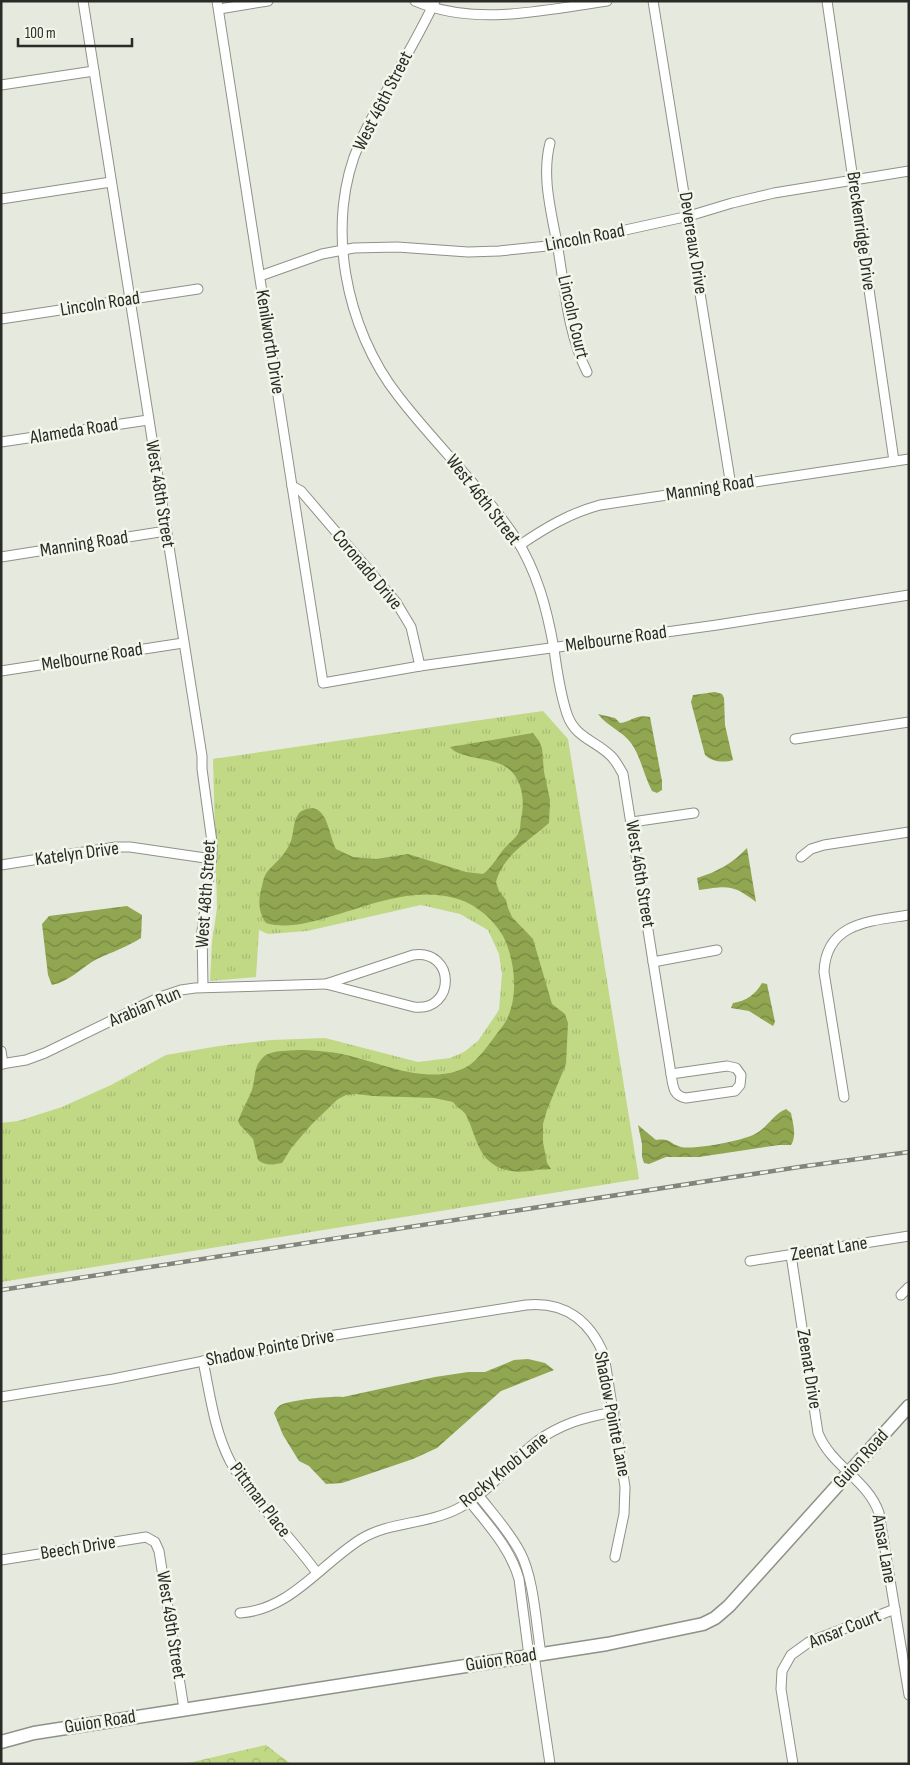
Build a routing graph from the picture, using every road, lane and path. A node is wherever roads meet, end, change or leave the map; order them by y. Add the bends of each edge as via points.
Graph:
1 (83, 1) edge
2 (268, 1) edge
3 (415, 1) edge
4 (608, 1) edge
5 (653, 1) edge
6 (827, 1) edge
7 (434, 4) edge
8 (218, 5) edge
9 (94, 70) junction
10 (1, 85) edge
11 (550, 143) dead end
12 (909, 171) edge
13 (853, 180) junction
14 (111, 182) junction
15 (1, 199) edge
16 (689, 216) junction
17 (557, 245) junction
18 (343, 250) junction
19 (260, 276) junction
20 (198, 289) dead end
21 (129, 299) junction
22 (1, 319) edge
23 (587, 372) dead end
24 (148, 420) junction
25 (1, 442) edge
26 (909, 459) edge
27 (894, 461) junction
28 (292, 486) junction
29 (731, 486) junction
30 (166, 531) junction
31 (520, 545) junction
32 (1, 557) edge
33 (909, 595) edge
34 (183, 643) junction
35 (554, 647) junction
36 (420, 666) junction
37 (1, 671) edge
38 (323, 683) joint
39 (909, 722) edge
40 (795, 739) dead end
41 (694, 813) dead end
42 (632, 822) junction
43 (909, 832) edge
44 (801, 857) dead end
45 (212, 859) junction
46 (1, 864) edge
47 (909, 915) edge
48 (717, 950) dead end
49 (653, 962) junction
50 (326, 984) junction
51 (203, 987) junction
52 (1, 1051) edge
53 (2, 1064) edge
54 (671, 1074) junction
55 (844, 1097) dead end
56 (909, 1236) edge
57 (791, 1255) junction
58 (750, 1260) dead end
59 (909, 1287) edge
60 (901, 1295) dead end
61 (540, 1305) joint
62 (203, 1361) junction
63 (1, 1396) edge
64 (909, 1406) edge
65 (614, 1412) junction
66 (848, 1472) junction
67 (479, 1496) junction
68 (470, 1502) junction
69 (155, 1542) joint
70 (615, 1557) dead end
71 (1, 1560) edge
72 (317, 1573) junction
73 (895, 1609) junction
74 (240, 1612) dead end
75 (534, 1655) junction
76 (909, 1695) edge
77 (184, 1709) junction
78 (1, 1742) edge
79 (550, 1764) edge
80 (793, 1764) edge

1 - 9 street, West 48th Street
2 - 8 street
3 - 7 street
4 - 7 street via 499,15 464,14
5 - 16 street, Devereaux Drive
6 - 13 street, Breckenridge Drive
7 - 18 street, West 46th Street via 355,156 343,204
8 - 19 street, Kenilworth Drive
9 - 10 street
9 - 14 street, West 48th Street
11 - 17 street, Lincoln Court via 546,181
12 - 13 street, Lincoln Road
13 - 16 street, Lincoln Road via 764,195
13 - 27 street, Breckenridge Drive
14 - 15 street
14 - 21 street, West 48th Street
16 - 17 street, Lincoln Road
16 - 29 street, Devereaux Drive
17 - 18 street, Lincoln Road via 468,252 389,247
17 - 23 street, Lincoln Court via 570,324
18 - 19 street, Lincoln Road
18 - 31 street, West 46th Street via 352,302 377,363 397,396 498,514
19 - 28 street, Kenilworth Drive
20 - 21 street, Lincoln Road
21 - 22 street, Lincoln Road
21 - 24 street, West 48th Street
24 - 25 street, Alameda Road
24 - 30 street, West 48th Street
26 - 27 street, Manning Road
27 - 29 street, Manning Road
28 - 36 street, Coronado Drive via 301,491 396,602 411,627
28 - 38 street, Kenilworth Drive
29 - 31 street, Manning Road via 593,507 557,521
30 - 32 street, Manning Road
30 - 34 street, West 48th Street
31 - 35 street, West 46th Street via 544,601
33 - 35 street, Melbourne Road
34 - 37 street, Melbourne Road
34 - 45 street, West 48th Street via 202,760
35 - 36 street, Melbourne Road
35 - 42 street, West 46th Street via 570,720 584,737 617,763 625,781
36 - 38 street, Melbourne Road
39 - 40 street
41 - 42 street
42 - 49 street, West 46th Street
43 - 44 street via 824,845
45 - 46 street, Katelyn Drive via 116,847
45 - 51 street, West 48th Street via 202,932
47 - 55 street via 856,924 844,931 829,951 824,972
48 - 49 street
49 - 54 street, West 46th Street
50 - 50 street, Arabian Run via 420,954 439,963 446,980 438,1000 423,1007
50 - 51 street, Arabian Run
51 - 53 street, Arabian Run via 166,994 45,1053
52 - 53 street
54 - 54 street, West 46th Street via 674,1091 686,1098 732,1092 742,1080 740,1072 730,1066
56 - 57 street, Zeenat Lane
57 - 58 street, Zeenat Lane
57 - 66 street, Zeenat Drive via 818,1433 826,1448
59 - 60 street
61 - 62 street, Shadow Pointe Drive via 344,1333
61 - 65 street, Shadow Pointe Lane via 571,1314 596,1338 604,1355
62 - 63 street, Shadow Pointe Drive
62 - 72 street, Pittman Place via 216,1426 231,1461
64 - 66 street, Guion Road
65 - 67 street, Rocky Knob Lane via 574,1421 548,1434
65 - 70 street, Shadow Pointe Lane via 626,1494
66 - 73 street, Ansar Lane via 868,1491 876,1504
66 - 75 street, Guion Road via 729,1606 713,1619 693,1627
67 - 68 street, Rocky Knob Lane
67 - 75 street via 521,1553 528,1573
68 - 72 street, Rocky Knob Lane via 437,1517 368,1535
68 - 75 street via 502,1543 516,1569
69 - 71 street, Beech Drive via 146,1537
69 - 77 street, West 49th Street
72 - 74 street, Rocky Knob Lane via 278,1603
73 - 76 street, Ansar Lane
73 - 80 street, Ansar Court via 808,1642 791,1655 782,1671 781,1689
75 - 77 street, Guion Road
75 - 79 street
77 - 78 street, Guion Road via 34,1733

